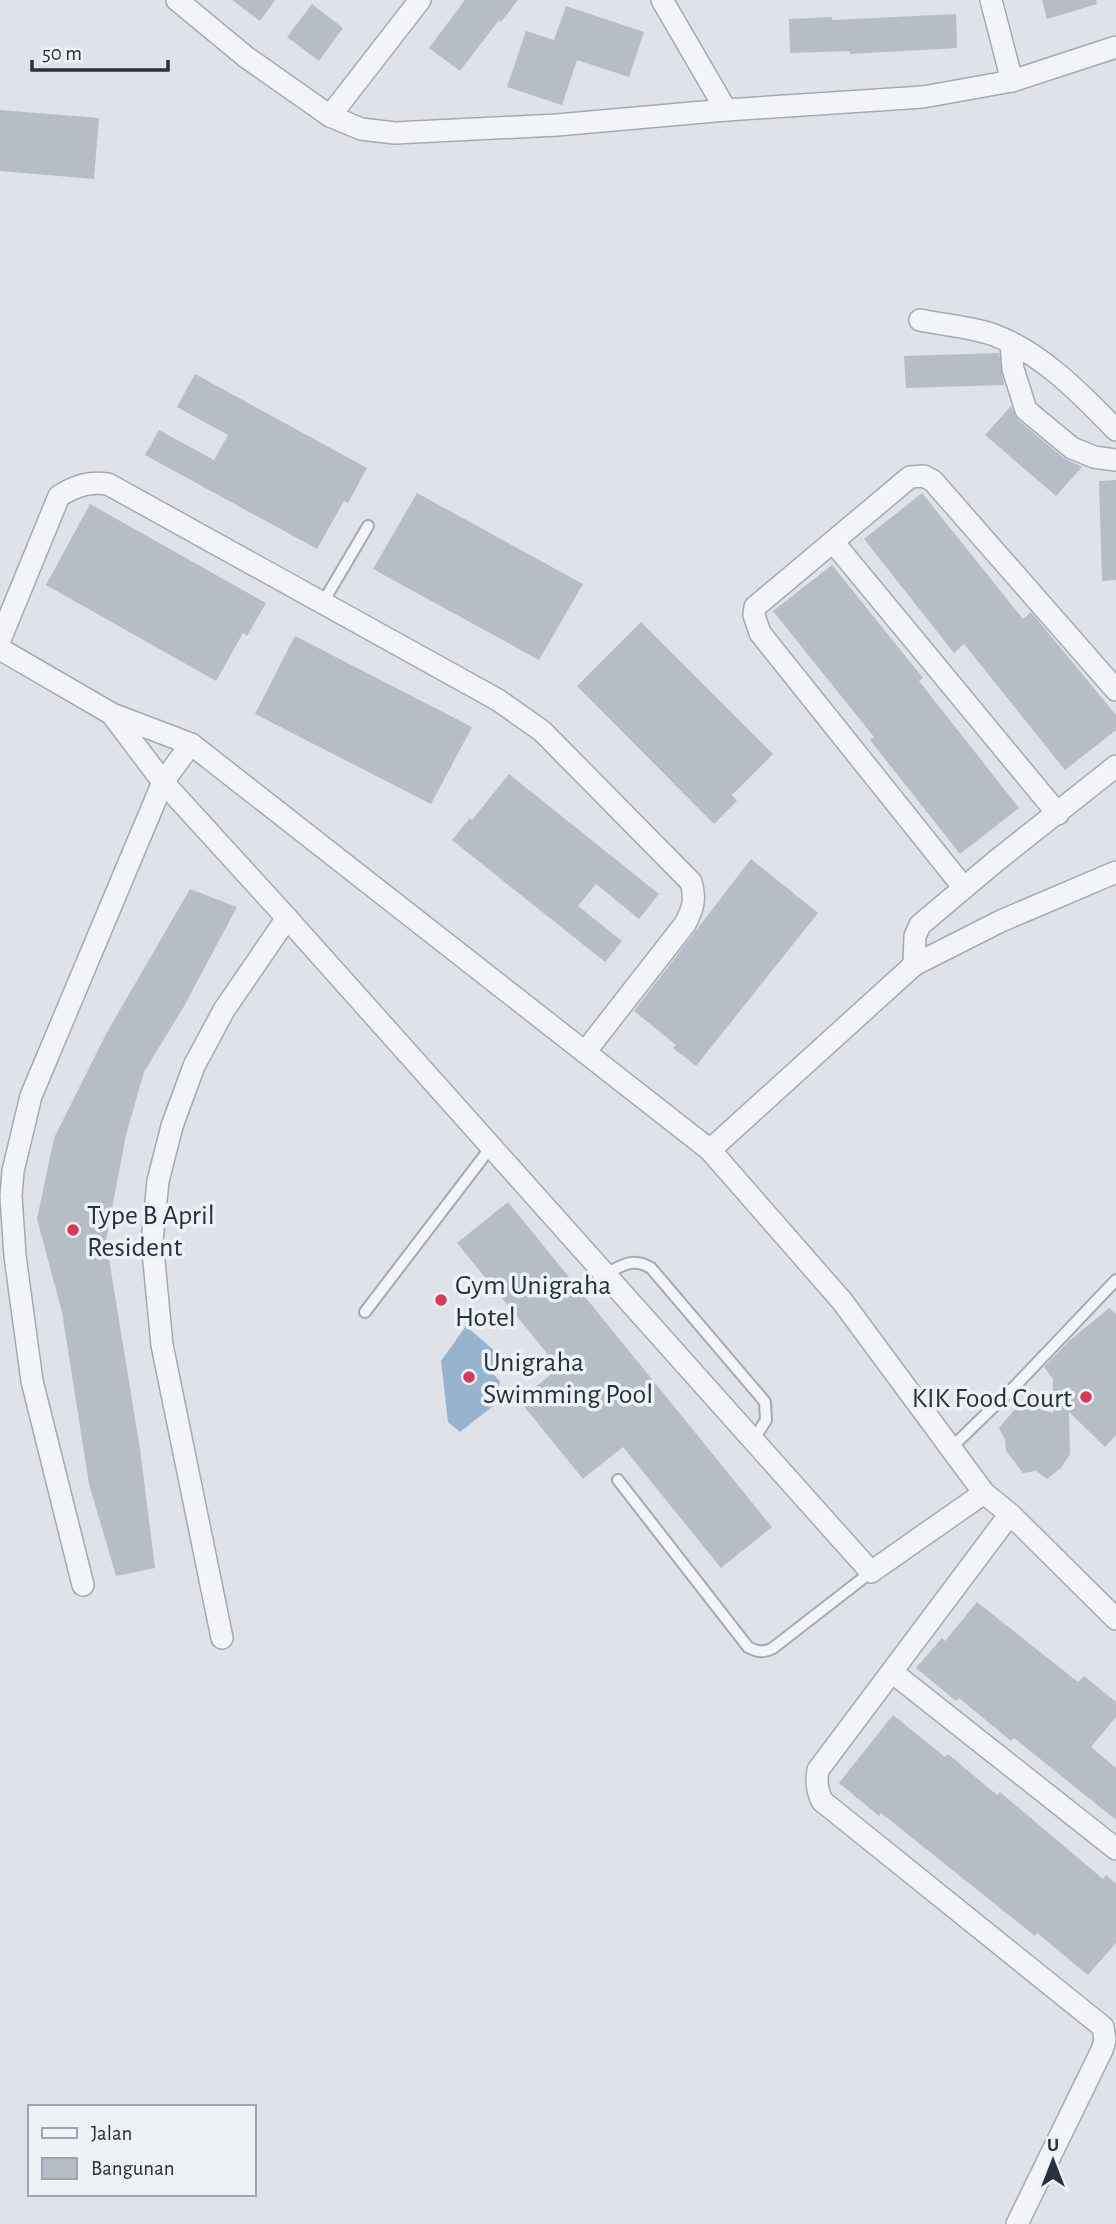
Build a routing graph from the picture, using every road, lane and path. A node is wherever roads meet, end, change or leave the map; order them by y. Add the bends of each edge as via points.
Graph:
1 (177, 0) edge
2 (420, 0) edge
3 (662, 0) edge
4 (991, 0) edge
5 (1116, 47) edge
6 (1012, 81) junction
7 (726, 110) junction
8 (330, 116) junction
9 (920, 320) dead end
10 (1011, 344) junction
11 (1116, 430) edge
12 (1116, 460) edge
13 (368, 526) dead end
14 (834, 543) junction
15 (322, 604) junction
16 (0, 640) edge
17 (0, 649) edge
18 (1116, 690) edge
19 (112, 715) junction
20 (191, 744) junction
21 (1116, 766) edge
22 (163, 782) junction
23 (1058, 814) junction
24 (1116, 872) edge
25 (964, 888) junction
26 (287, 918) junction
27 (915, 965) junction
28 (585, 1052) junction
29 (491, 1147) junction
30 (710, 1150) junction
31 (606, 1274) junction
32 (1116, 1280) edge
33 (365, 1312) dead end
34 (754, 1439) junction
35 (951, 1448) junction
36 (618, 1480) dead end
37 (984, 1493) junction
38 (1010, 1514) junction
39 (871, 1572) junction
40 (83, 1585) dead end
41 (1116, 1619) edge
42 (222, 1638) dead end
43 (892, 1672) junction
44 (1116, 1849) edge
45 (1017, 2224) edge

1 - 8 street via 246,57
2 - 8 street
3 - 7 street
4 - 6 street
5 - 6 street
6 - 7 street via 923,97
7 - 8 street via 396,133 361,129
9 - 10 street via 994,334
10 - 11 street via 1042,361
10 - 12 street via 1013,369 1026,410 1072,448
13 - 15 lane
14 - 18 street via 910,477 924,476
14 - 23 street
14 - 25 street via 755,607 760,633
15 - 16 street via 108,484 94,482 59,496
15 - 28 street via 498,700 542,731 691,882 693,907 685,925
17 - 19 street
19 - 20 street
19 - 22 street
20 - 22 street
20 - 28 street
21 - 23 street
22 - 26 street
22 - 40 street via 31,1096 13,1171 15,1256 32,1381
23 - 25 street
24 - 27 street via 1001,921
25 - 27 street via 920,925 915,936
26 - 29 street
26 - 42 street via 224,1010 194,1066 158,1181 152,1241 162,1345
27 - 30 street
28 - 30 street
29 - 31 street
29 - 33 lane
30 - 35 street via 842,1301
31 - 34 street
31 - 34 lane via 626,1262 651,1268 765,1402 766,1420
32 - 35 lane
34 - 39 street
35 - 37 street
36 - 39 lane via 755,1651 773,1648
37 - 38 street
37 - 39 street
38 - 41 street
38 - 43 street
43 - 44 street
43 - 45 street via 818,1770 817,1790 822,1801 1103,2026 1102,2050

